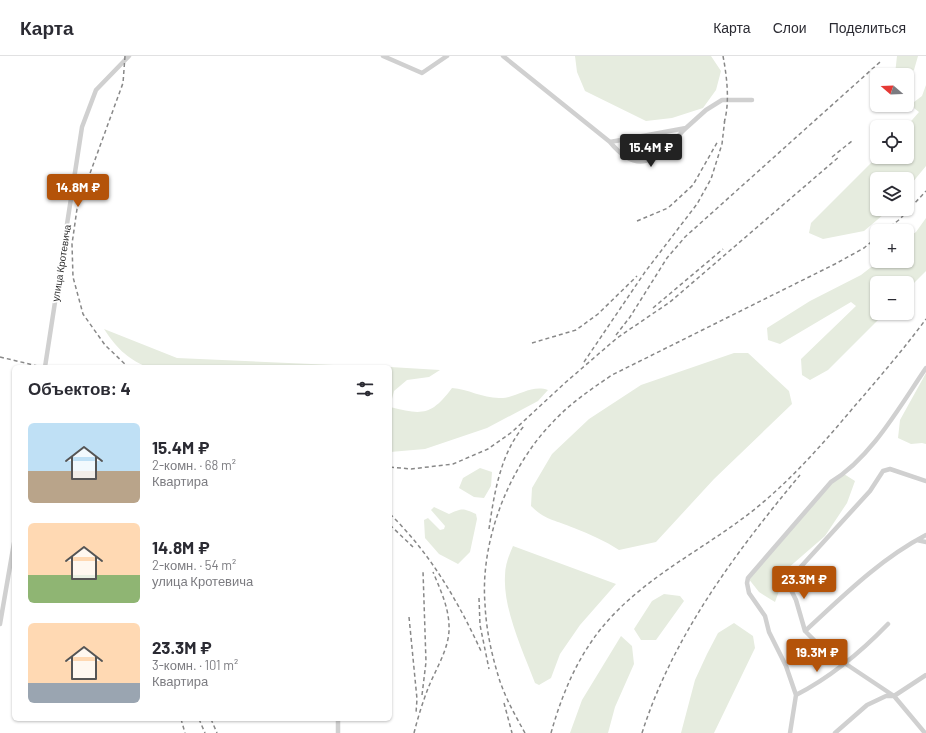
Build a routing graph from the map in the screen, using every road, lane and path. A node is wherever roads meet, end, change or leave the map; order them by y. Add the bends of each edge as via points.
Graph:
1 (129, 56) edge
2 (383, 56) edge
3 (447, 56) edge
4 (503, 56) edge
5 (752, 100) dead end
6 (686, 128) junction
7 (610, 142) junction
8 (45, 365) edge
9 (926, 368) edge
10 (926, 481) edge
11 (926, 535) edge
12 (918, 540) junction
13 (926, 542) edge
14 (12, 555) edge
15 (0, 624) edge
16 (888, 624) dead end
17 (805, 631) junction
18 (844, 663) junction
19 (926, 675) edge
20 (796, 695) junction
21 (894, 696) junction
22 (338, 721) edge
23 (338, 733) edge
24 (790, 733) edge
25 (835, 733) edge
26 (925, 733) edge

1 - 8 street, улица Кротевича via 96,90 82,127
2 - 3 street via 422,73
4 - 7 street
5 - 6 street via 722,100
6 - 7 street
6 - 7 street via 656,158 643,162 620,155
9 - 20 street via 864,453 844,474 831,482 748,578 749,593 765,616 769,632 786,666
10 - 17 street via 890,470 883,471 870,491 797,571 789,582
11 - 12 street
12 - 13 street
12 - 17 street via 868,574
14 - 15 street
16 - 18 street via 868,645
17 - 18 street via 822,648
18 - 20 street
18 - 21 street
19 - 21 street
20 - 24 street
21 - 25 street via 886,696 866,705
21 - 26 street
22 - 23 street

